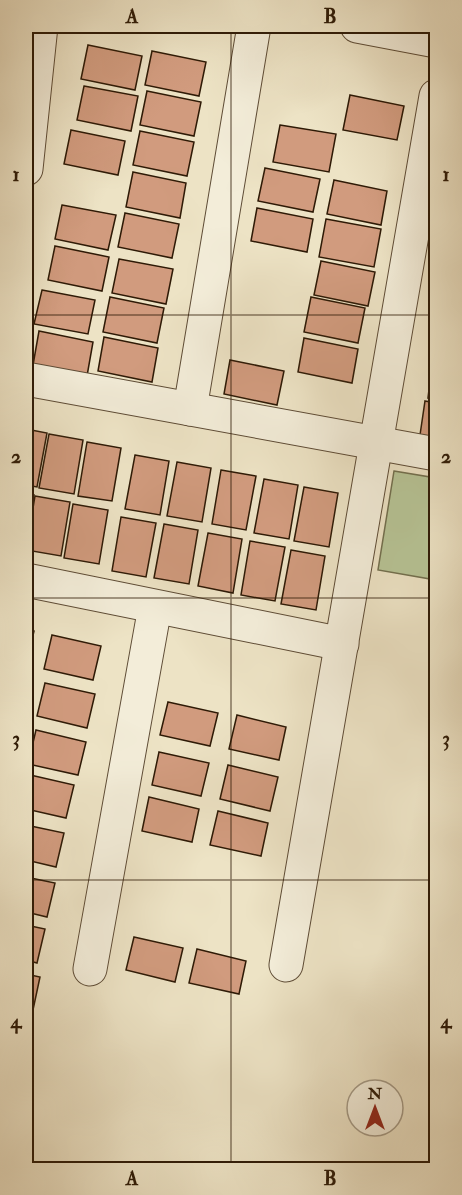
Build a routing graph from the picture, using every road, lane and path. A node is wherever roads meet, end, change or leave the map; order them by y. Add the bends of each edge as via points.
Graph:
1 (41, 26) edge
2 (254, 26) edge
3 (357, 26) edge
4 (436, 41) edge
5 (436, 96) edge
6 (26, 169) edge
7 (26, 379) edge
8 (190, 409) junction
9 (377, 443) junction
10 (436, 454) edge
11 (26, 580) edge
12 (155, 607) junction
13 (342, 644) junction
14 (286, 965) dead end
15 (90, 969) dead end

1 - 6 street
2 - 8 street
3 - 4 street
5 - 9 street
7 - 8 street
8 - 9 street
9 - 10 street
9 - 13 street
11 - 12 street
12 - 13 street
12 - 15 street
13 - 14 street

